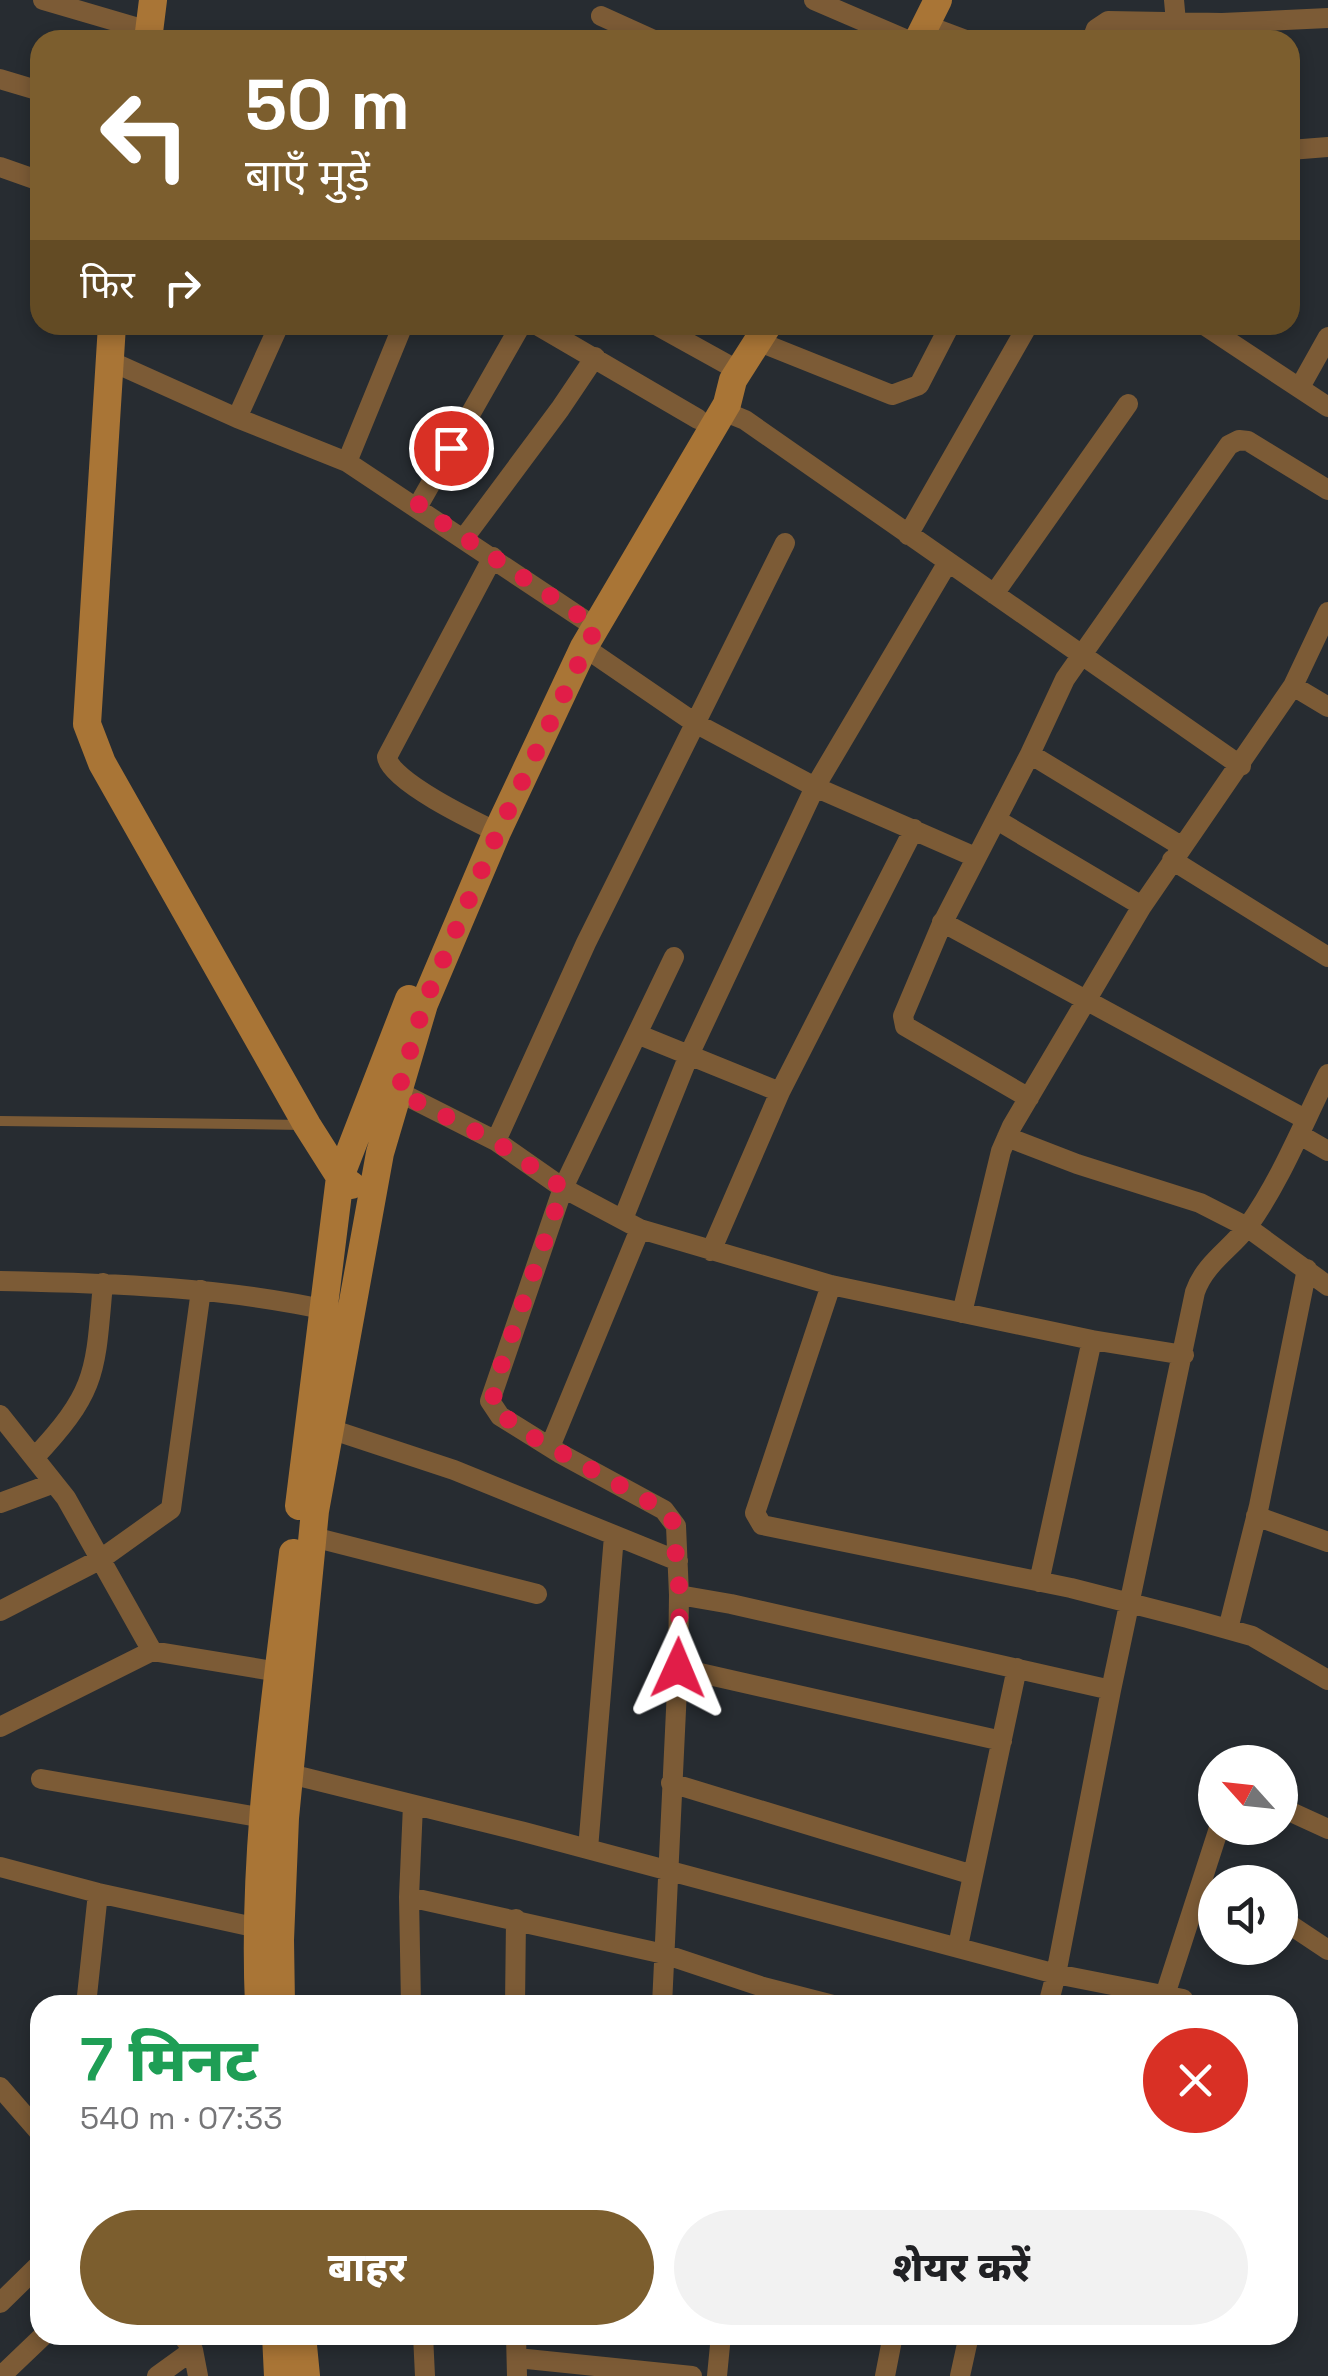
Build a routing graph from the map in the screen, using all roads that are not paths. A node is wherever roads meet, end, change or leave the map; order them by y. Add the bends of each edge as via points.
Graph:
1 (42, 0) edge
2 (153, 0) edge
3 (814, 0) edge
4 (1174, 0) edge
5 (601, 16) dead end
6 (1328, 18) edge
7 (1176, 22) junction
8 (922, 26) edge
9 (130, 30) edge
10 (149, 30) edge
11 (632, 30) edge
12 (1096, 30) edge
13 (0, 78) edge
14 (30, 88) edge
15 (1328, 147) edge
16 (1300, 149) edge
17 (0, 168) edge
18 (30, 178) edge
19 (111, 335) edge
20 (273, 335) edge
21 (399, 335) edge
22 (515, 335) edge
23 (555, 335) edge
24 (672, 335) edge
25 (762, 335) edge
26 (767, 335) edge
27 (945, 335) edge
28 (1022, 335) edge
29 (1219, 335) edge
30 (1328, 338) edge
31 (595, 357) junction
32 (108, 360) junction
33 (736, 376) junction
34 (1300, 387) junction
35 (1128, 404) dead end
36 (1328, 406) edge
37 (710, 415) junction
38 (236, 418) junction
39 (347, 462) junction
40 (1328, 490) edge
41 (418, 506) junction
42 (908, 535) junction
43 (464, 538) junction
44 (785, 543) dead end
45 (493, 558) junction
46 (948, 562) junction
47 (994, 594) junction
48 (1328, 612) edge
49 (587, 630) junction
50 (1079, 655) junction
51 (1294, 686) junction
52 (1328, 707) edge
53 (695, 723) junction
54 (1030, 754) junction
55 (1241, 766) junction
56 (815, 787) junction
57 (997, 820) junction
58 (489, 828) junction
59 (914, 829) junction
60 (1176, 853) junction
61 (975, 857) junction
62 (1142, 906) junction
63 (942, 922) junction
64 (674, 957) dead end
65 (1328, 958) edge
66 (1086, 999) junction
67 (637, 1034) junction
68 (688, 1056) junction
69 (1328, 1074) edge
70 (387, 1086) junction
71 (780, 1092) junction
72 (1029, 1098) junction
73 (0, 1121) edge
74 (307, 1125) junction
75 (1302, 1127) junction
76 (1007, 1137) junction
77 (496, 1142) junction
78 (1328, 1150) edge
79 (340, 1176) junction
80 (563, 1188) junction
81 (371, 1201) junction
82 (631, 1224) junction
83 (1247, 1227) junction
84 (711, 1251) junction
85 (1307, 1269) junction
86 (0, 1281) edge
87 (104, 1283) junction
88 (831, 1284) junction
89 (1328, 1286) edge
90 (202, 1290) junction
91 (337, 1312) junction
92 (962, 1313) junction
93 (1092, 1340) junction
94 (1184, 1355) junction
95 (0, 1414) edge
96 (330, 1429) junction
97 (550, 1447) junction
98 (34, 1458) junction
99 (54, 1483) junction
100 (0, 1503) edge
101 (1256, 1516) junction
102 (614, 1536) junction
103 (313, 1537) junction
104 (1328, 1542) edge
105 (101, 1559) junction
106 (678, 1560) junction
107 (1039, 1582) junction
108 (537, 1594) dead end
109 (680, 1595) junction
110 (1130, 1603) junction
111 (0, 1611) edge
112 (1228, 1629) junction
113 (152, 1650) junction
114 (678, 1668) junction
115 (1017, 1668) junction
116 (279, 1672) junction
117 (1328, 1680) edge
118 (1111, 1690) junction
119 (0, 1728) edge
120 (1002, 1741) junction
121 (279, 1771) junction
122 (41, 1780) dead end
123 (671, 1783) junction
124 (413, 1805) junction
125 (1298, 1815) edge
126 (264, 1818) junction
127 (1328, 1829) edge
128 (588, 1849) junction
129 (0, 1867) edge
130 (668, 1870) junction
131 (973, 1875) junction
132 (98, 1893) junction
133 (409, 1897) junction
134 (516, 1919) junction
135 (1198, 1922) edge
136 (258, 1928) junction
137 (1298, 1930) edge
138 (958, 1946) junction
139 (1328, 1950) edge
140 (664, 1954) junction
141 (1056, 1974) junction
142 (87, 1995) edge
143 (259, 1995) edge
144 (281, 1995) edge
145 (411, 1995) edge
146 (516, 1995) edge
147 (662, 1995) edge
148 (759, 1995) edge
149 (1051, 1995) edge
150 (1164, 1995) edge
151 (1175, 1995) edge
152 (3, 2098) edge
153 (30, 2124) edge
154 (30, 2274) edge
155 (0, 2303) edge
156 (34, 2345) edge
157 (181, 2345) edge
158 (187, 2345) edge
159 (276, 2345) edge
160 (303, 2345) edge
161 (423, 2345) edge
162 (720, 2345) edge
163 (891, 2345) edge
164 (967, 2345) edge
165 (517, 2367) edge
166 (1, 2376) edge
167 (158, 2376) edge
168 (198, 2376) edge
169 (278, 2376) edge
170 (306, 2376) edge
171 (425, 2376) edge
172 (692, 2376) edge
173 (717, 2376) edge
174 (885, 2376) edge
175 (960, 2376) edge

1 - 9 street
2 - 10 street
3 - 8 street
4 - 7 street
5 - 11 street
6 - 7 street
7 - 12 street via 1108,21
13 - 14 street
15 - 16 street
17 - 18 street
19 - 32 street
20 - 38 street
21 - 39 street
22 - 41 street
23 - 31 street
24 - 33 street
25 - 33 street
26 - 27 street via 892,395 918,386
28 - 42 street
29 - 34 street
30 - 34 street
31 - 37 street
31 - 43 street
32 - 38 street
32 - 74 street via 86,724
33 - 37 street via 715,394
34 - 36 street
35 - 47 street
37 - 42 street via 745,420
37 - 49 street via 622,541
38 - 39 street
39 - 41 street
40 - 50 street via 1248,441 1229,445
41 - 43 street
42 - 46 street
43 - 45 street
44 - 53 street
45 - 49 street
45 - 58 street via 386,757 391,770
46 - 47 street
46 - 56 street
47 - 50 street
48 - 51 street
49 - 53 street
49 - 58 street via 555,664
50 - 54 street
50 - 55 street
51 - 52 street
51 - 55 street
53 - 56 street
53 - 77 street
54 - 57 street
54 - 60 street
55 - 60 street
56 - 59 street
56 - 68 street
57 - 61 street
57 - 62 street
58 - 70 street
59 - 61 street
59 - 71 street
60 - 62 street
60 - 65 street
61 - 63 street
62 - 66 street
63 - 66 street
63 - 72 street via 903,1016 905,1026
64 - 67 street
66 - 72 street
66 - 75 street
67 - 68 street
67 - 80 street
68 - 71 street
68 - 82 street
69 - 75 street
70 - 77 street
70 - 79 street
70 - 81 street
71 - 84 street
72 - 76 street
73 - 74 lane
74 - 79 street
75 - 78 street
75 - 83 street
76 - 83 street via 1200,1204
76 - 92 street
77 - 80 street
79 - 81 street
79 - 91 street
80 - 82 street
80 - 97 street via 490,1401 500,1416
81 - 91 street
82 - 84 street
82 - 97 street
83 - 85 street
83 - 94 street via 1200,1279
84 - 88 street
85 - 89 street
85 - 101 street
86 - 87 street
87 - 90 street
87 - 98 street via 96,1365 86,1394
88 - 92 street
88 - 107 street via 756,1520
90 - 91 street
90 - 105 street via 171,1509
91 - 96 street
91 - 116 street
92 - 93 street
93 - 94 street
93 - 107 street
94 - 110 street
95 - 98 street
96 - 102 street via 454,1470
96 - 103 street
97 - 106 street via 664,1510 676,1526
98 - 99 street
99 - 100 street
99 - 105 street
101 - 104 street
101 - 112 street
102 - 106 street
102 - 128 street
103 - 108 street
103 - 121 street
105 - 111 street
105 - 113 street
106 - 109 street
107 - 110 street
109 - 114 street
109 - 115 street
110 - 112 street
110 - 118 street
112 - 117 street
113 - 116 street
113 - 119 street
114 - 120 street
114 - 123 street
115 - 118 street
115 - 120 street
116 - 121 street
118 - 141 street
120 - 131 street
121 - 124 street
121 - 126 street
121 - 144 street
122 - 126 street
123 - 130 street
123 - 131 street
124 - 128 street
124 - 133 street
125 - 127 street
126 - 136 street
128 - 130 street
129 - 132 street
130 - 138 street
130 - 140 street
131 - 138 street
132 - 136 street
132 - 142 street
133 - 134 street
133 - 145 street
134 - 140 street
134 - 146 street
135 - 151 street
136 - 143 street
137 - 139 street
138 - 141 street
140 - 147 street
140 - 148 street
141 - 149 street
141 - 150 street
152 - 153 street
154 - 155 street
156 - 166 street
157 - 167 street
158 - 168 street
159 - 169 street
160 - 170 street
161 - 171 street
162 - 173 street
163 - 174 street
164 - 175 street
165 - 172 street

